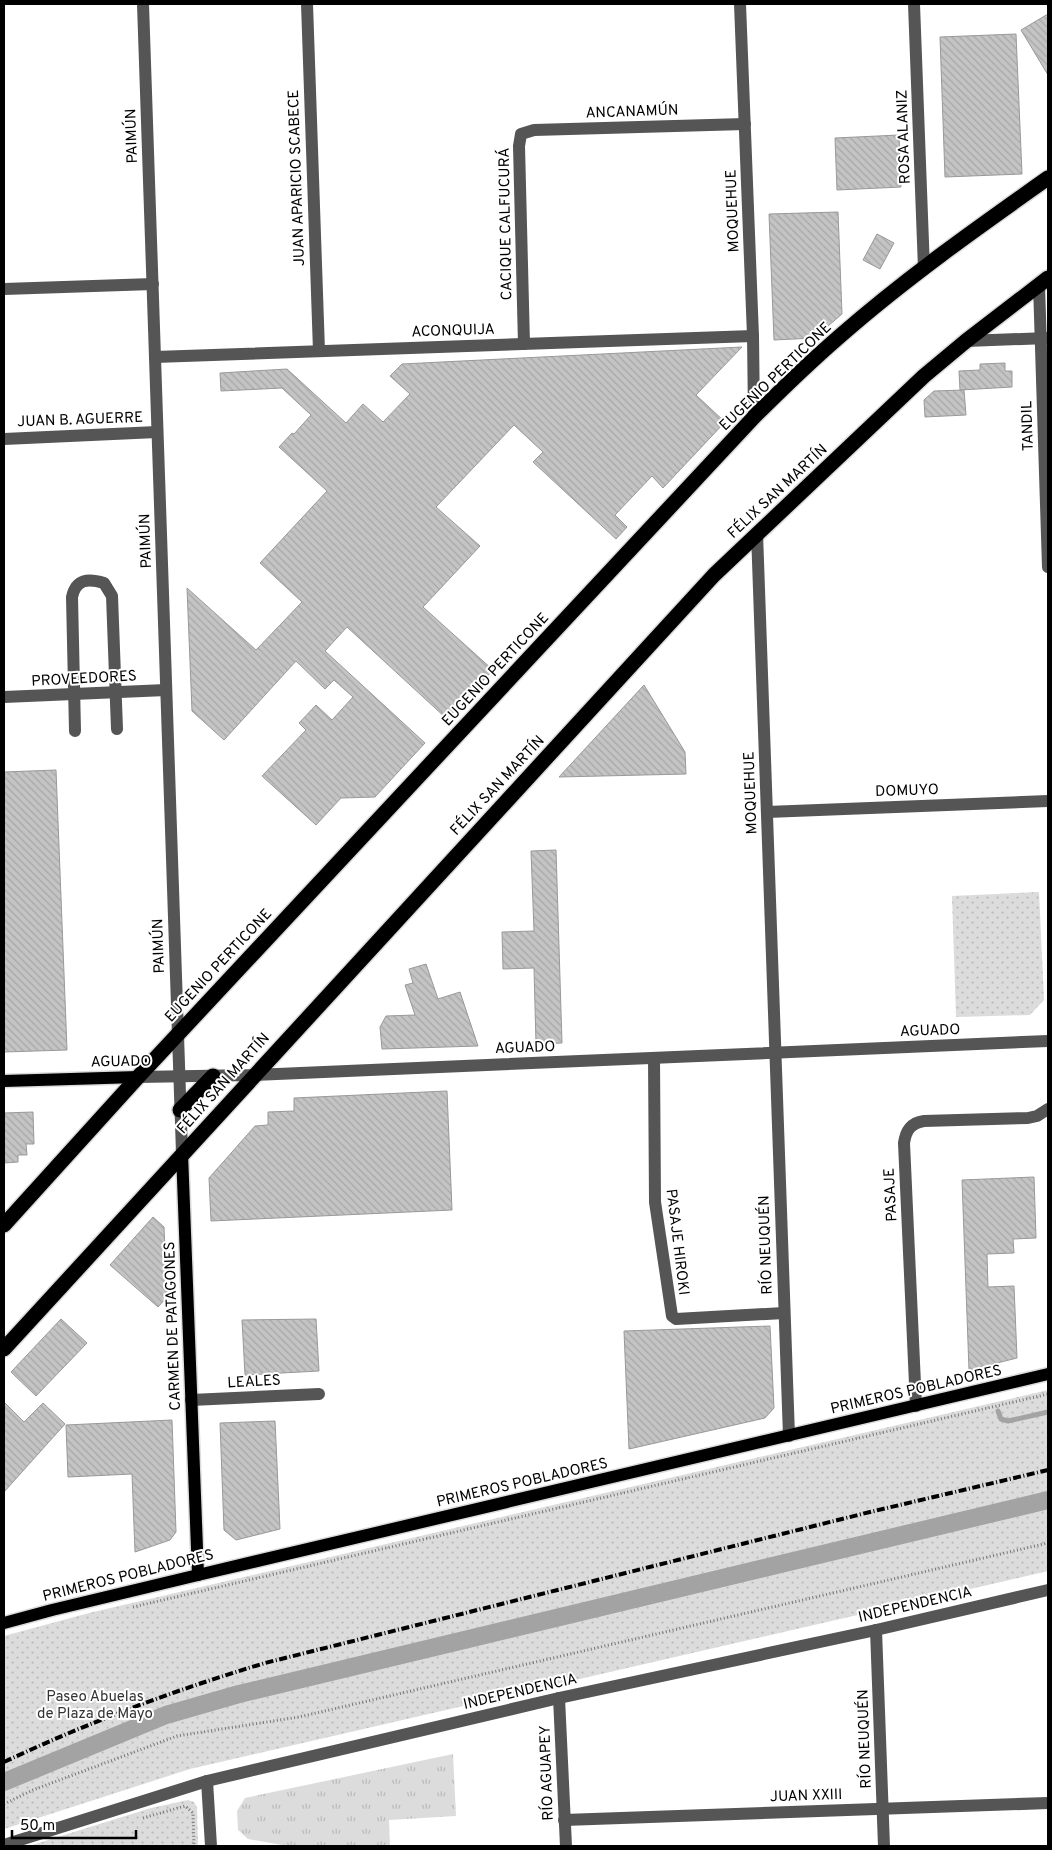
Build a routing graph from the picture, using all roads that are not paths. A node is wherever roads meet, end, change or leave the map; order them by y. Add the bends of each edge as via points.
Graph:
1 (143, 4) edge
2 (306, 4) edge
3 (740, 4) edge
4 (914, 4) edge
5 (744, 124) junction
6 (522, 134) joint
7 (1048, 178) edge
8 (924, 269) junction
9 (1044, 282) edge
10 (152, 284) junction
11 (4, 289) edge
12 (753, 336) junction
13 (1044, 338) edge
14 (966, 341) junction
15 (524, 344) junction
16 (319, 351) junction
17 (155, 357) junction
18 (754, 417) junction
19 (157, 432) junction
20 (4, 438) edge
21 (757, 533) junction
22 (1048, 566) edge
23 (166, 690) junction
24 (116, 692) junction
25 (74, 694) junction
26 (4, 697) edge
27 (117, 729) dead end
28 (75, 731) dead end
29 (1048, 801) edge
30 (767, 812) junction
31 (177, 1035) junction
32 (1048, 1041) edge
33 (774, 1052) junction
34 (654, 1058) junction
35 (253, 1075) junction
36 (138, 1076) junction
37 (213, 1076) junction
38 (179, 1077) junction
39 (4, 1081) edge
40 (1048, 1108) edge
41 (180, 1110) junction
42 (182, 1153) junction
43 (4, 1225) edge
44 (784, 1313) junction
45 (4, 1349) edge
46 (1048, 1374) edge
47 (319, 1394) dead end
48 (191, 1400) junction
49 (916, 1406) junction
50 (789, 1436) junction
51 (198, 1575) junction
52 (1048, 1590) edge
53 (4, 1623) edge
54 (876, 1630) junction
55 (559, 1698) junction
56 (207, 1781) junction
57 (1048, 1802) edge
58 (882, 1808) junction
59 (564, 1820) junction
60 (4, 1845) edge
61 (210, 1846) edge
62 (566, 1846) edge
63 (884, 1846) edge

1 - 10 street, PAIMÚN
2 - 16 street, JUAN APARICIO SCABECE
3 - 5 street, MOQUEHUE
4 - 8 street, ROSA ALANIZ
5 - 6 street, ANCANAMÚN via 534,130
5 - 12 street, MOQUEHUE
6 - 15 street, CACIQUE CALFUCURÁ via 519,146
7 - 8 highway, EUGENIO PERTICONE
8 - 18 highway, EUGENIO PERTICONE via 840,336
9 - 13 street, TANDIL
9 - 14 highway, FÉLIX SAN MARTÍN
10 - 11 street
10 - 17 street, PAIMÚN
12 - 15 street, ACONQUIJA
12 - 18 street, MOQUEHUE
13 - 14 street
13 - 22 street, TANDIL
14 - 21 highway, FÉLIX SAN MARTÍN via 901,397
15 - 16 street, ACONQUIJA
16 - 17 street, ACONQUIJA
17 - 19 street, PAIMÚN
18 - 31 highway, EUGENIO PERTICONE
19 - 20 street, JUAN B. AGUERRE
19 - 23 street, PAIMÚN
21 - 30 street, MOQUEHUE
21 - 35 highway, FÉLIX SAN MARTÍN via 714,575
23 - 24 street, PROVEEDORES
23 - 31 street, PAIMÚN
24 - 25 street, PROVEEDORES
24 - 25 street via 112,596 104,583 90,580 80,582 72,597
24 - 27 street
25 - 26 street, PROVEEDORES
25 - 28 street
29 - 30 street, DOMUYO
30 - 33 street, MOQUEHUE
31 - 36 highway, EUGENIO PERTICONE
31 - 38 street, PAIMÚN
32 - 33 street, AGUADO
33 - 34 street, AGUADO
33 - 44 street, RÍO NEUQUÉN
34 - 35 street, AGUADO
34 - 44 street, PASAJE HIROKI via 655,1202 672,1316 676,1319
35 - 37 street, AGUADO
35 - 42 highway, FÉLIX SAN MARTÍN
36 - 38 street, AGUADO
36 - 39 main road, AGUADO
36 - 43 highway, EUGENIO PERTICONE
37 - 38 street, AGUADO
37 - 41 highway
38 - 41 street, CARMEN DE PATAGONES
40 - 49 street, PASAJE via 1028,1118 924,1120 916,1122 908,1130 904,1142
41 - 42 street, CARMEN DE PATAGONES
42 - 45 highway, FÉLIX SAN MARTÍN
42 - 48 main road, CARMEN DE PATAGONES
44 - 50 street, RÍO NEUQUÉN
46 - 49 main road, PRIMEROS POBLADORES
47 - 48 street, LEALES
48 - 51 main road, CARMEN DE PATAGONES
49 - 50 main road, PRIMEROS POBLADORES
50 - 51 main road, PRIMEROS POBLADORES
51 - 53 main road, PRIMEROS POBLADORES
52 - 54 street, INDEPENDENCIA
54 - 55 street, INDEPENDENCIA
54 - 58 street, RÍO NEUQUÉN
55 - 56 street, INDEPENDENCIA
55 - 59 street, RÍO AGUAPEY
56 - 60 street, INDEPENDENCIA
56 - 61 street
57 - 58 street, JUAN XXIII
58 - 59 street, JUAN XXIII
58 - 63 street, RÍO NEUQUÉN
59 - 62 street, RÍO AGUAPEY

